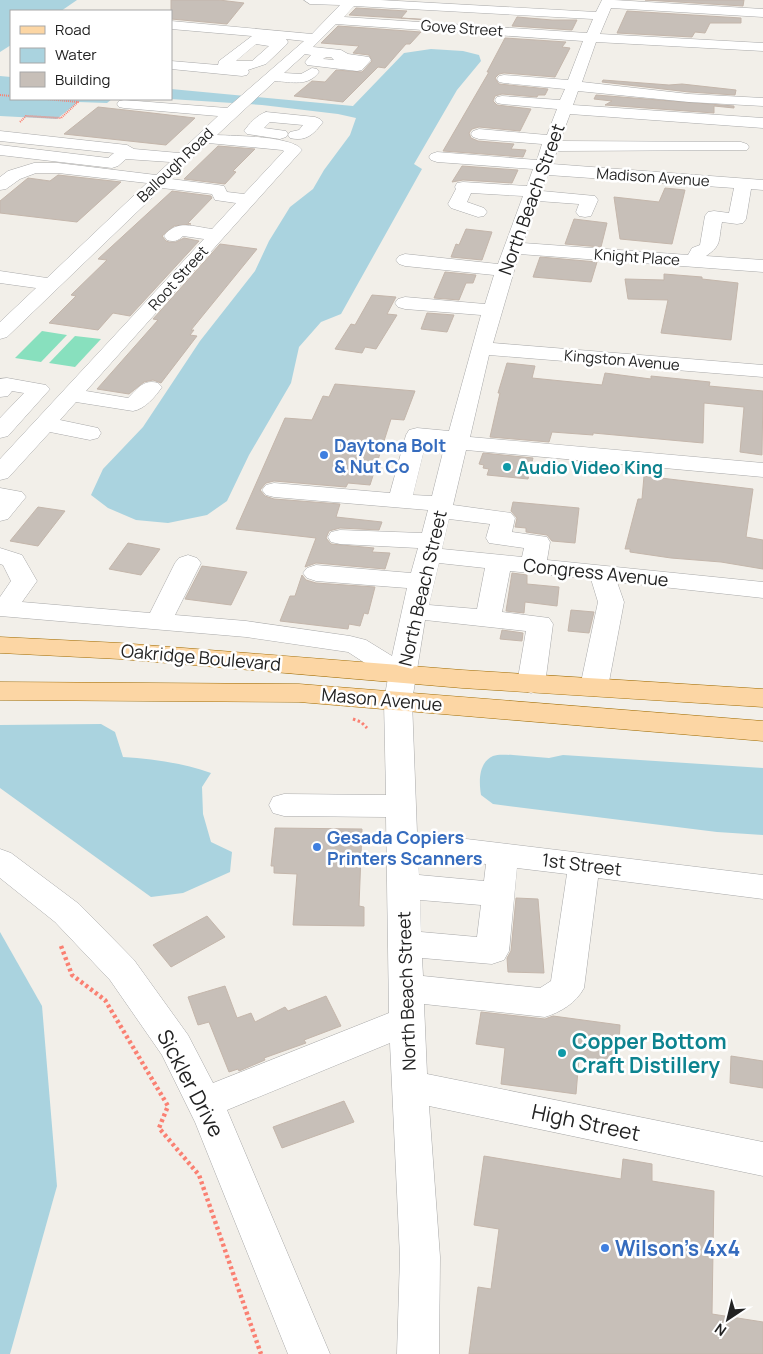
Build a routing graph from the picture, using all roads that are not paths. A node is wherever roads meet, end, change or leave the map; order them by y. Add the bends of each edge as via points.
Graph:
1 (310, 0) edge
2 (447, 0) edge
3 (501, 0) edge
4 (352, 1) edge
5 (422, 3) edge
6 (468, 4) edge
7 (605, 11) edge
8 (748, 12) junction
9 (763, 12) edge
10 (333, 20) junction
11 (172, 25) edge
12 (745, 25) dead end
13 (381, 31) dead end
14 (354, 34) dead end
15 (317, 35) junction
16 (336, 35) dead end
17 (591, 38) junction
18 (763, 47) edge
19 (301, 50) junction
20 (322, 52) junction
21 (585, 53) junction
22 (603, 54) dead end
23 (172, 66) edge
24 (312, 72) dead end
25 (272, 76) junction
26 (504, 79) dead end
27 (574, 86) junction
28 (502, 100) dead end
29 (763, 102) edge
30 (124, 104) dead end
31 (565, 107) junction
32 (235, 109) junction
33 (763, 123) edge
34 (479, 134) dead end
35 (0, 136) edge
36 (204, 138) junction
37 (551, 143) junction
38 (748, 147) dead end
39 (0, 150) edge
40 (121, 155) junction
41 (437, 157) dead end
42 (180, 161) junction
43 (543, 167) junction
44 (623, 175) junction
45 (159, 181) junction
46 (743, 184) junction
47 (0, 185) edge
48 (763, 185) edge
49 (619, 192) dead end
50 (533, 194) junction
51 (592, 201) dead end
52 (209, 210) dead end
53 (478, 212) dead end
54 (234, 217) junction
55 (173, 236) dead end
56 (512, 248) junction
57 (405, 260) dead end
58 (695, 261) junction
59 (763, 266) edge
60 (505, 270) junction
61 (0, 277) edge
62 (51, 284) junction
63 (405, 303) dead end
64 (492, 310) junction
65 (0, 333) edge
66 (481, 348) junction
67 (755, 371) edge
68 (151, 387) dead end
69 (0, 391) edge
70 (71, 395) junction
71 (44, 424) junction
72 (0, 430) edge
73 (90, 432) dead end
74 (456, 440) junction
75 (763, 470) edge
76 (0, 473) edge
77 (274, 490) dead end
78 (0, 495) edge
79 (400, 501) junction
80 (440, 508) junction
81 (0, 514) edge
82 (340, 536) dead end
83 (431, 548) junction
84 (0, 555) edge
85 (499, 562) junction
86 (188, 564) dead end
87 (533, 566) junction
88 (316, 573) dead end
89 (601, 573) junction
90 (23, 579) junction
91 (422, 582) junction
92 (763, 590) edge
93 (3, 608) edge
94 (414, 611) junction
95 (63, 613) junction
96 (488, 619) junction
97 (159, 621) junction
98 (0, 645) edge
99 (532, 684) junction
100 (400, 687) junction
101 (594, 688) junction
102 (0, 691) edge
103 (763, 698) edge
104 (763, 731) edge
105 (284, 805) dead end
106 (401, 806) junction
107 (402, 842) junction
108 (503, 854) junction
109 (0, 861) edge
110 (584, 865) junction
111 (403, 886) junction
112 (763, 887) edge
113 (498, 894) junction
114 (405, 944) junction
115 (406, 1004) junction
116 (409, 1086) junction
117 (205, 1103) junction
118 (763, 1159) edge
119 (309, 1354) edge
120 (418, 1354) edge

1 - 4 street
2 - 6 street
3 - 6 street via 482,5
4 - 5 street
4 - 10 street, Ballough Road
5 - 6 street
6 - 7 street
7 - 8 street
7 - 17 street, North Beach Street
8 - 9 street
8 - 12 street
10 - 15 street, Ballough Road
10 - 17 street, Gove Street
11 - 15 street via 284,39
13 - 14 street
15 - 16 street
15 - 19 street, Ballough Road
17 - 18 street, Gove Street
17 - 21 street, North Beach Street
19 - 20 street
19 - 25 street, Ballough Road
20 - 20 street via 312,62 357,67 364,60
21 - 22 street
21 - 27 street, North Beach Street
23 - 25 street
24 - 25 street via 304,79
25 - 32 street, Ballough Road
26 - 27 street
27 - 29 street
27 - 31 street, North Beach Street
28 - 31 street
30 - 32 street
31 - 33 street
31 - 37 street, North Beach Street
32 - 36 street, Ballough Road
34 - 37 street
35 - 40 street via 127,150
36 - 42 street, Ballough Road
36 - 54 street, Root Street via 291,140 294,150
37 - 38 street via 590,147
37 - 43 street, North Beach Street
39 - 40 street via 112,163
40 - 42 street
41 - 43 street, Madison Avenue
42 - 45 street, Ballough Road
43 - 44 street, Madison Avenue
43 - 50 street, North Beach Street
44 - 46 street, Madison Avenue
44 - 49 street
45 - 47 street via 34,168 14,175
45 - 54 street via 218,190
45 - 62 street, Ballough Road
46 - 48 street, Madison Avenue
46 - 58 street via 738,219 714,216 708,248 698,252
50 - 51 street
50 - 53 street via 464,187 458,204
50 - 56 street, North Beach Street
52 - 54 street via 202,220
54 - 55 street via 179,230
54 - 70 street, Root Street
56 - 58 street, Knight Place
56 - 60 street, North Beach Street
57 - 60 street
58 - 59 street, Knight Place
60 - 64 street, North Beach Street
61 - 62 street
62 - 65 street, Ballough Road
63 - 64 street
64 - 66 street, North Beach Street
66 - 67 street, Kingston Avenue
66 - 74 street, North Beach Street
68 - 70 street via 133,405
69 - 72 street via 7,384 39,389
70 - 71 street, Root Street
71 - 73 street
71 - 76 street, Root Street
74 - 75 street
74 - 79 street via 417,435
74 - 80 street, North Beach Street
77 - 79 street
78 - 81 street via 14,497
79 - 80 street
80 - 83 street, North Beach Street
80 - 87 street via 503,518 498,538 538,542
82 - 83 street, Congress Avenue
83 - 85 street, Congress Avenue
83 - 91 street, North Beach Street
84 - 90 street via 13,560
85 - 87 street, Congress Avenue
85 - 96 street
86 - 97 street
87 - 89 street, Congress Avenue
88 - 91 street
89 - 92 street, Congress Avenue
89 - 101 street via 611,602
90 - 93 street
90 - 95 street
91 - 94 street, North Beach Street
93 - 95 street
94 - 96 street
94 - 100 street, North Beach Street
95 - 97 street
96 - 99 street via 540,624
97 - 100 street via 246,629 357,646
98 - 100 main road, Oakridge Boulevard via 120,651
99 - 100 main road, Mason Avenue
99 - 101 main road, Mason Avenue
100 - 102 main road, Mason Avenue via 299,693
100 - 104 main road, Mason Avenue
100 - 106 street, North Beach Street
101 - 103 main road, Mason Avenue
105 - 106 street
106 - 107 street, North Beach Street
107 - 108 street, 1st Street
107 - 111 street, North Beach Street
108 - 110 street, 1st Street
108 - 113 street
109 - 117 street, Sickler Drive via 67,913 122,970 175,1045
110 - 112 street, 1st Street
110 - 115 street via 567,988 546,1003
111 - 113 street
111 - 114 street, North Beach Street
113 - 114 street via 492,951
114 - 115 street, North Beach Street
115 - 116 street, North Beach Street
115 - 117 street
116 - 118 street, High Street
116 - 120 street, North Beach Street via 420,1256
117 - 119 street, Sickler Drive

